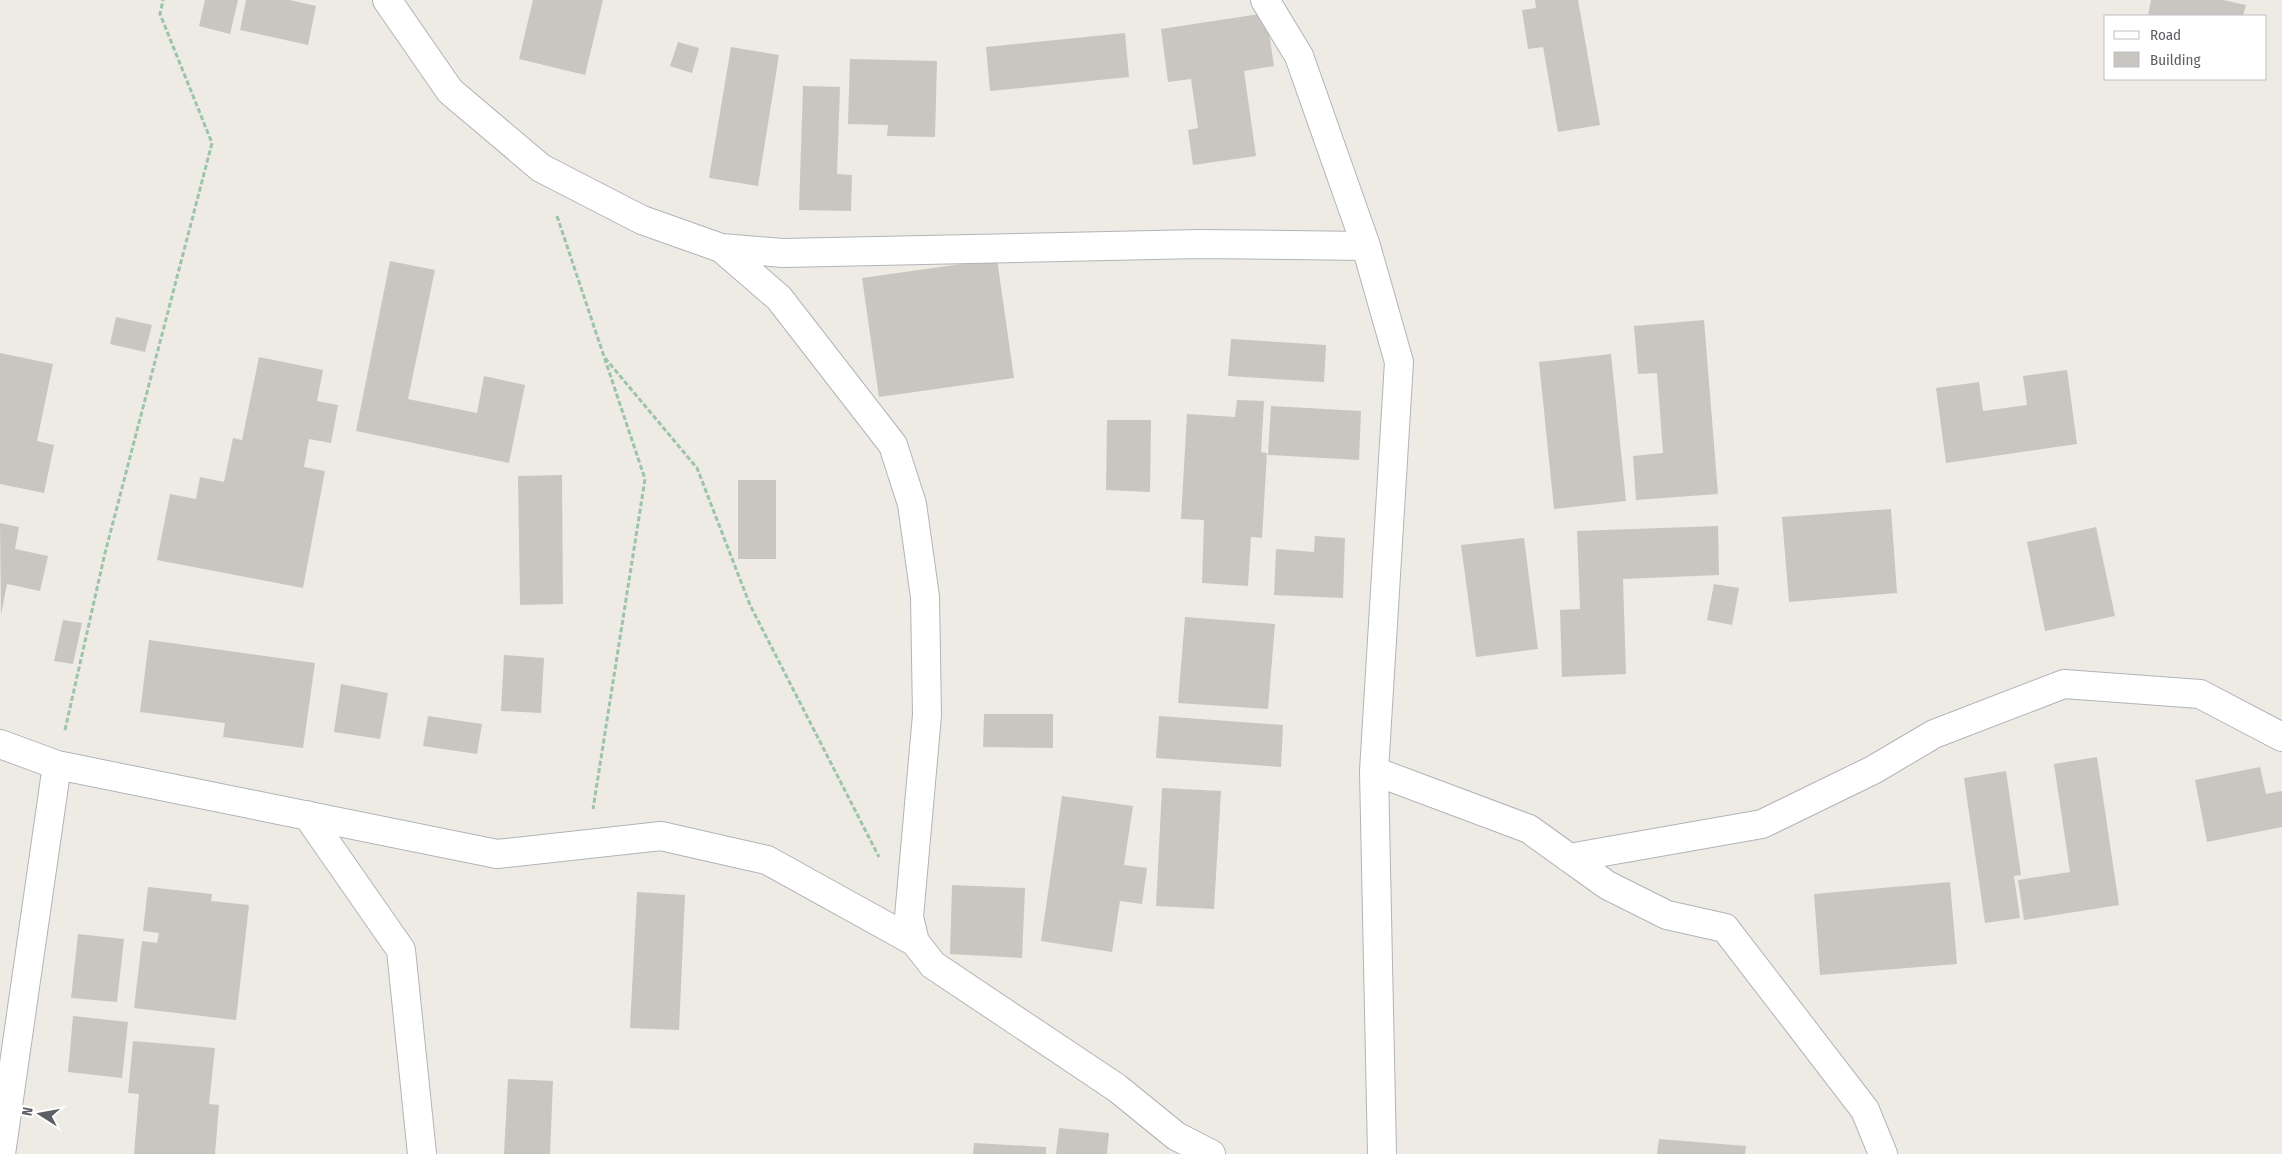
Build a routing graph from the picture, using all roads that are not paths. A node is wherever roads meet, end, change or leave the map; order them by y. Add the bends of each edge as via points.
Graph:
1 (387, 0) edge
2 (1264, 0) edge
3 (1366, 246) junction
4 (721, 248) junction
5 (2282, 737) edge
6 (0, 744) edge
7 (57, 765) junction
8 (1374, 771) junction
9 (306, 815) junction
10 (1569, 858) junction
11 (915, 942) junction
12 (1, 1154) edge
13 (422, 1154) edge
14 (1211, 1154) edge
15 (1382, 1154) edge
16 (1883, 1154) edge

1 - 4 street via 450,91 541,168 642,220
2 - 3 street via 1299,56
3 - 4 street via 1200,244 783,253
3 - 8 street via 1398,362
4 - 11 street via 779,298 893,445 912,504 925,597 927,715 909,917
5 - 10 street via 2200,694 2064,684 1934,734 1873,770 1762,824
6 - 7 street
7 - 9 street
7 - 12 street
8 - 10 street via 1528,829
8 - 15 street
9 - 11 street via 497,854 661,836 767,860
9 - 13 street via 401,950
10 - 16 street via 1607,886 1667,915 1725,928 1865,1110
11 - 14 street via 933,965 1117,1088 1176,1136

